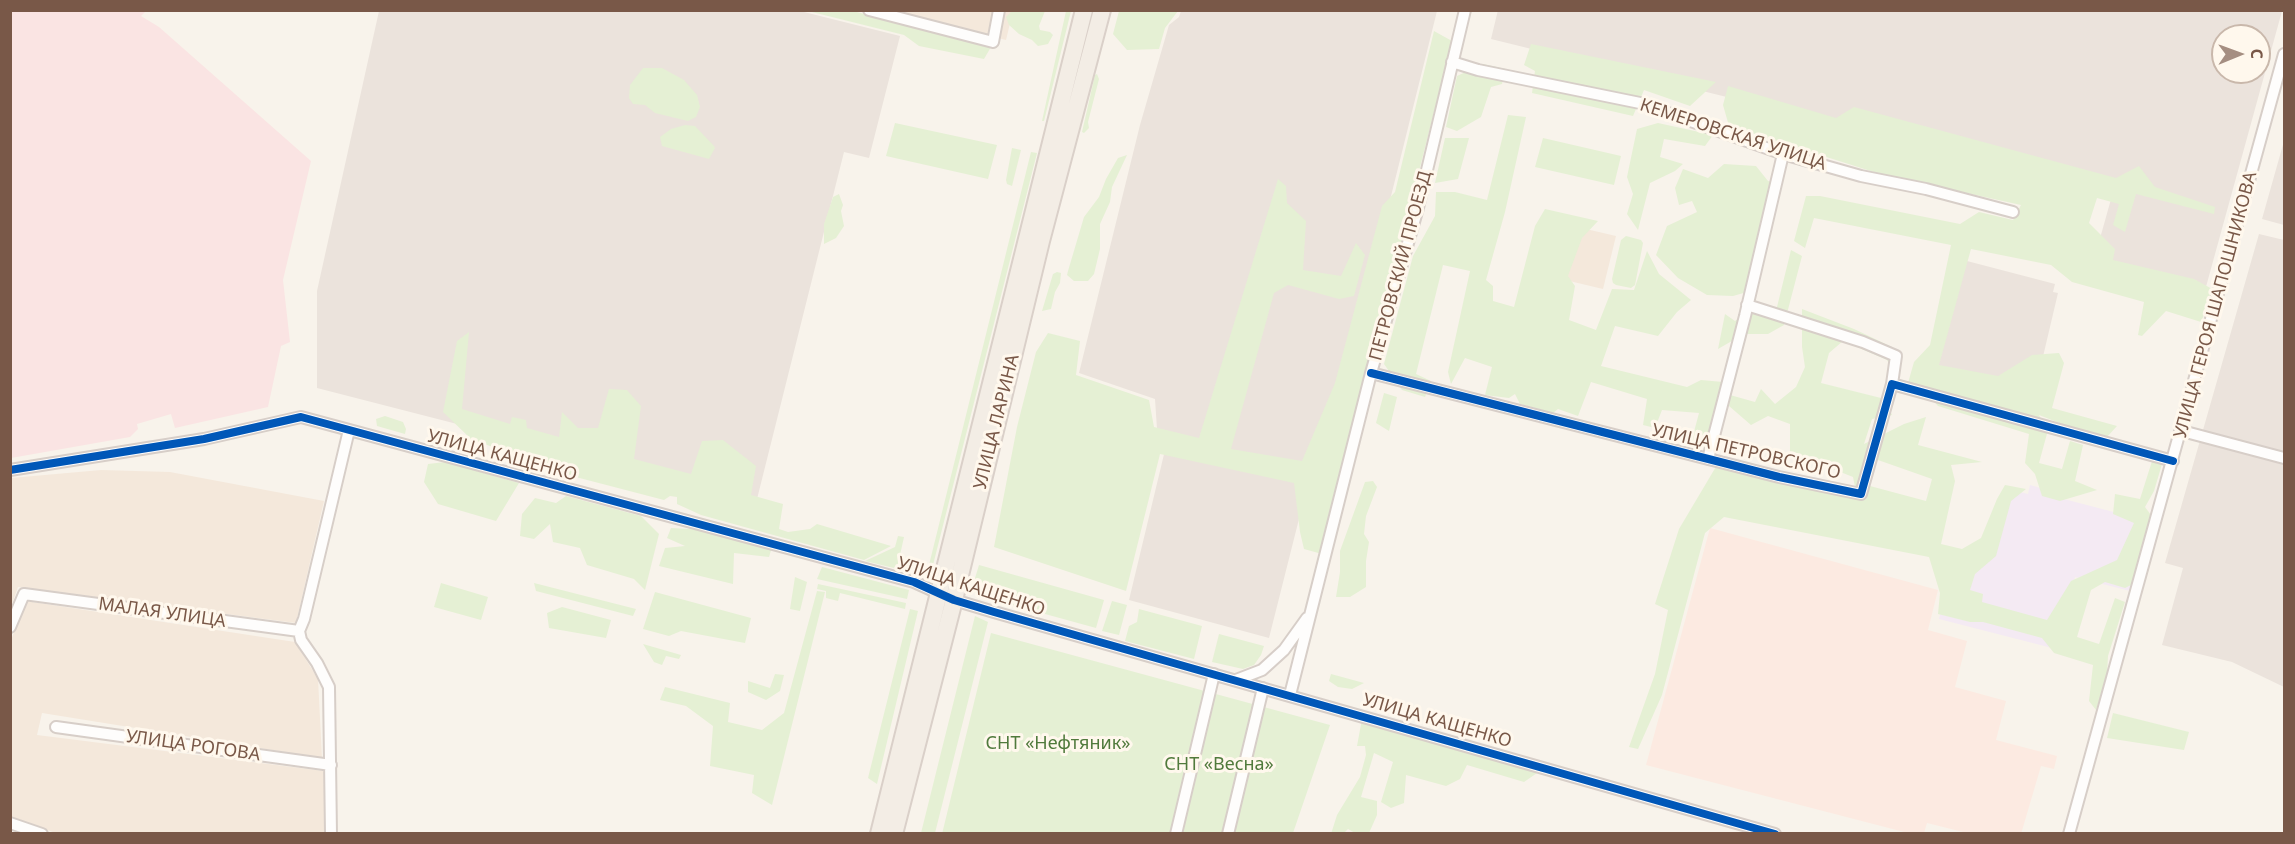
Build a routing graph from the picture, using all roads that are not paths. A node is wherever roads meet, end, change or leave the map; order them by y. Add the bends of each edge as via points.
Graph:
1 (869, 10) edge
2 (999, 10) edge
3 (1084, 10) edge
4 (1102, 10) edge
5 (1465, 10) edge
6 (2284, 54) edge
7 (1452, 62) junction
8 (1783, 154) junction
9 (2013, 212) dead end
10 (1747, 305) junction
11 (1371, 373) junction
12 (1892, 384) junction
13 (349, 430) junction
14 (2182, 431) junction
15 (2284, 458) edge
16 (1708, 459) junction
17 (2173, 461) junction
18 (10, 470) edge
19 (947, 597) junction
20 (1311, 613) junction
21 (10, 627) edge
22 (299, 631) junction
23 (1215, 674) junction
24 (1236, 680) junction
25 (1263, 688) junction
26 (1290, 695) junction
27 (56, 727) dead end
28 (331, 765) junction
29 (10, 823) edge
30 (42, 834) edge
31 (331, 834) edge
32 (879, 834) edge
33 (894, 834) edge
34 (1176, 834) edge
35 (1228, 834) edge
36 (1775, 834) edge
37 (2069, 834) edge

1 - 2 street via 993,42
3 - 19 main road, УЛИЦА ЛАРИНА
4 - 19 main road, УЛИЦА ЛАРИНА
5 - 7 street, ПЕТРОВСКИЙ ПРОЕЗД
6 - 14 street, УЛИЦА ГЕРОЯ ШАПОШНИКОВА
7 - 8 street, КЕМЕРОВСКАЯ УЛИЦА via 1640,103
7 - 11 street, ПЕТРОВСКИЙ ПРОЕЗД via 1418,208
8 - 9 street, КЕМЕРОВСКАЯ УЛИЦА
8 - 10 street
10 - 12 street via 1896,356
10 - 16 street
11 - 16 street, УЛИЦА ПЕТРОВСКОГО
11 - 20 street, ПЕТРОВСКИЙ ПРОЕЗД
12 - 16 street, УЛИЦА ПЕТРОВСКОГО via 1861,494
12 - 17 street
13 - 18 street, УЛИЦА КАЩЕНКО via 301,417 204,439
13 - 19 street, УЛИЦА КАЩЕНКО via 914,582
13 - 22 street
14 - 15 street
14 - 17 street, УЛИЦА ГЕРОЯ ШАПОШНИКОВА
17 - 37 street, УЛИЦА ГЕРОЯ ШАПОШНИКОВА
19 - 23 street, УЛИЦА КАЩЕНКО
19 - 32 main road, УЛИЦА ЛАРИНА
19 - 33 main road, УЛИЦА ЛАРИНА
20 - 24 street via 1284,650 1262,670
20 - 26 street, ПЕТРОВСКИЙ ПРОЕЗД
21 - 22 street, МАЛАЯ УЛИЦА via 24,594
22 - 28 street via 329,687
23 - 24 street, УЛИЦА КАЩЕНКО
23 - 34 street
24 - 25 street, УЛИЦА КАЩЕНКО
25 - 26 street, УЛИЦА КАЩЕНКО
25 - 35 street
26 - 36 street, УЛИЦА КАЩЕНКО
27 - 28 street, УЛИЦА РОГОВА
28 - 31 street
29 - 30 street

